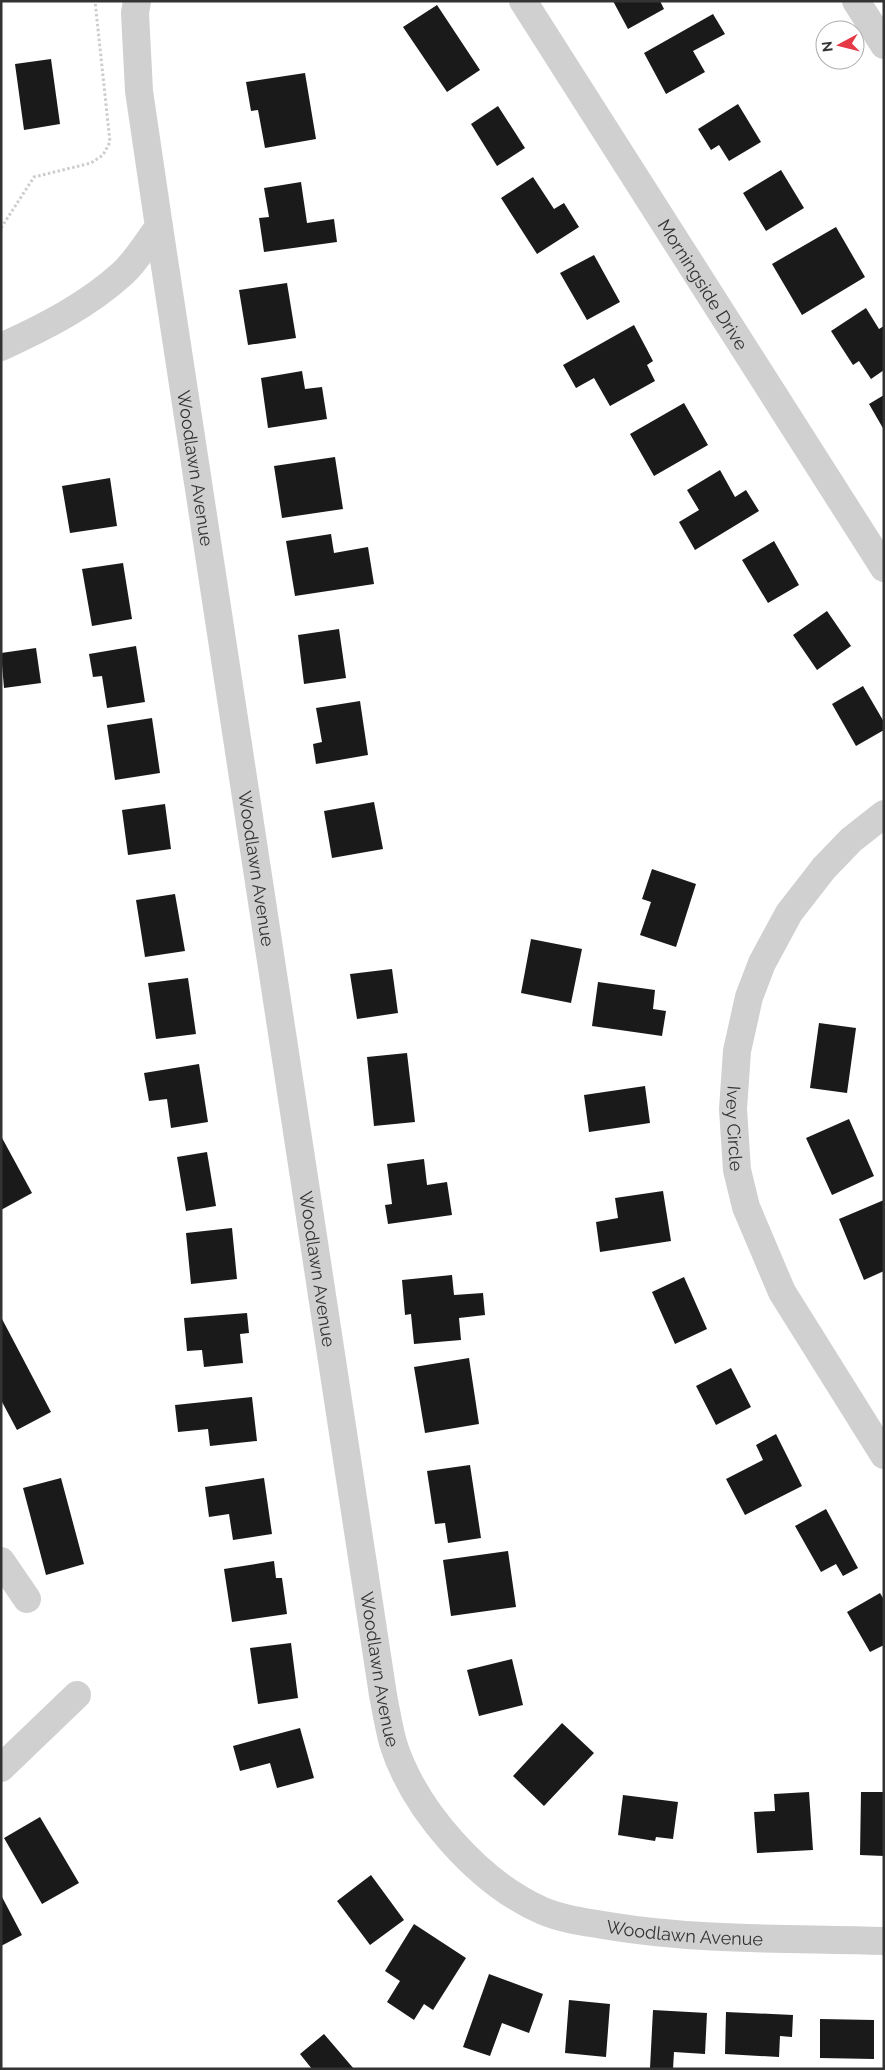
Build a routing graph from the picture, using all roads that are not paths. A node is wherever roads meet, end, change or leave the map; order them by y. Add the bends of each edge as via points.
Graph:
1 (136, 1) edge
2 (523, 1) edge
3 (856, 1) edge
4 (884, 45) edge
5 (159, 227) junction
6 (1, 347) edge
7 (884, 568) edge
8 (884, 814) edge
9 (884, 1455) edge
10 (1, 1561) edge
11 (27, 1599) dead end
12 (77, 1695) dead end
13 (1, 1768) edge
14 (884, 1941) edge

1 - 5 street, Woodlawn Avenue via 139,91
2 - 7 street, Morningside Drive
3 - 4 street
5 - 6 street via 125,271 96,295 47,326
5 - 14 street, Woodlawn Avenue via 383,1695 393,1744 406,1775 435,1822 471,1862 512,1894 543,1911 636,1930 691,1935
8 - 9 street, Ivey Circle via 851,840 824,868 789,913 762,963 749,997 738,1051 733,1109 737,1170 746,1207 782,1292
10 - 11 street
12 - 13 street

